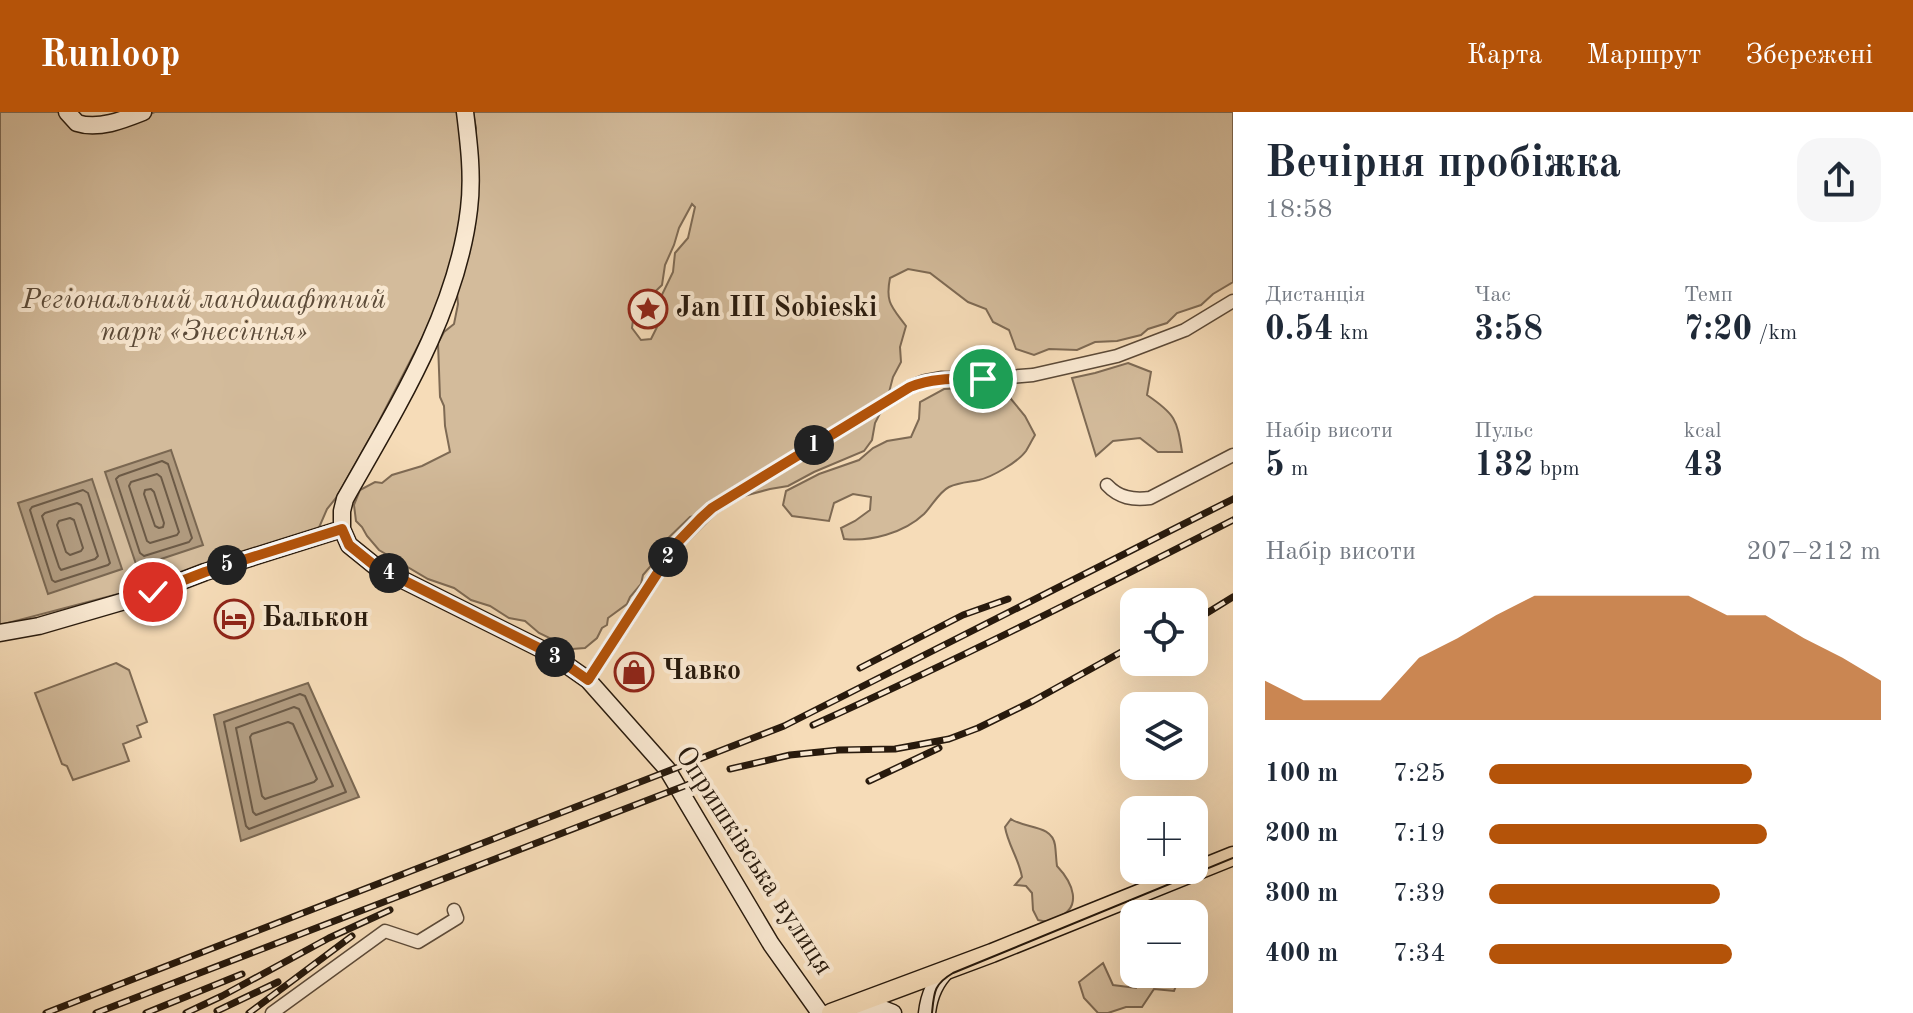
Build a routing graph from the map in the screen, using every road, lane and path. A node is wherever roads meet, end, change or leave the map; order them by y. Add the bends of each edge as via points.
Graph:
1 (67, 112) edge
2 (143, 112) edge
3 (465, 112) edge
4 (1233, 301) edge
5 (1233, 455) edge
6 (1107, 485) dead end
7 (342, 529) junction
8 (0, 633) edge
9 (588, 680) junction
10 (1233, 856) edge
11 (454, 910) dead end
12 (943, 974) junction
13 (864, 1012) edge
14 (272, 1013) edge
15 (820, 1013) edge
16 (831, 1013) edge
17 (893, 1013) edge
18 (927, 1013) edge

1 - 2 main road via 77,123 96,126
3 - 7 main road via 469,209 460,253 425,351 345,499
4 - 9 street via 1185,330 1117,356 1033,375 941,378 910,387 701,518 677,543
5 - 6 street via 1150,498 1124,497
7 - 8 main road via 142,596
7 - 9 main road, Опришківська вулиця via 349,545 375,566 551,654
9 - 15 main road, Опришківська вулиця via 667,769 771,944
10 - 12 main road
11 - 14 street via 457,918 418,942 385,931
12 - 13 main road
12 - 16 main road
12 - 18 main road
13 - 17 main road via 880,1008

